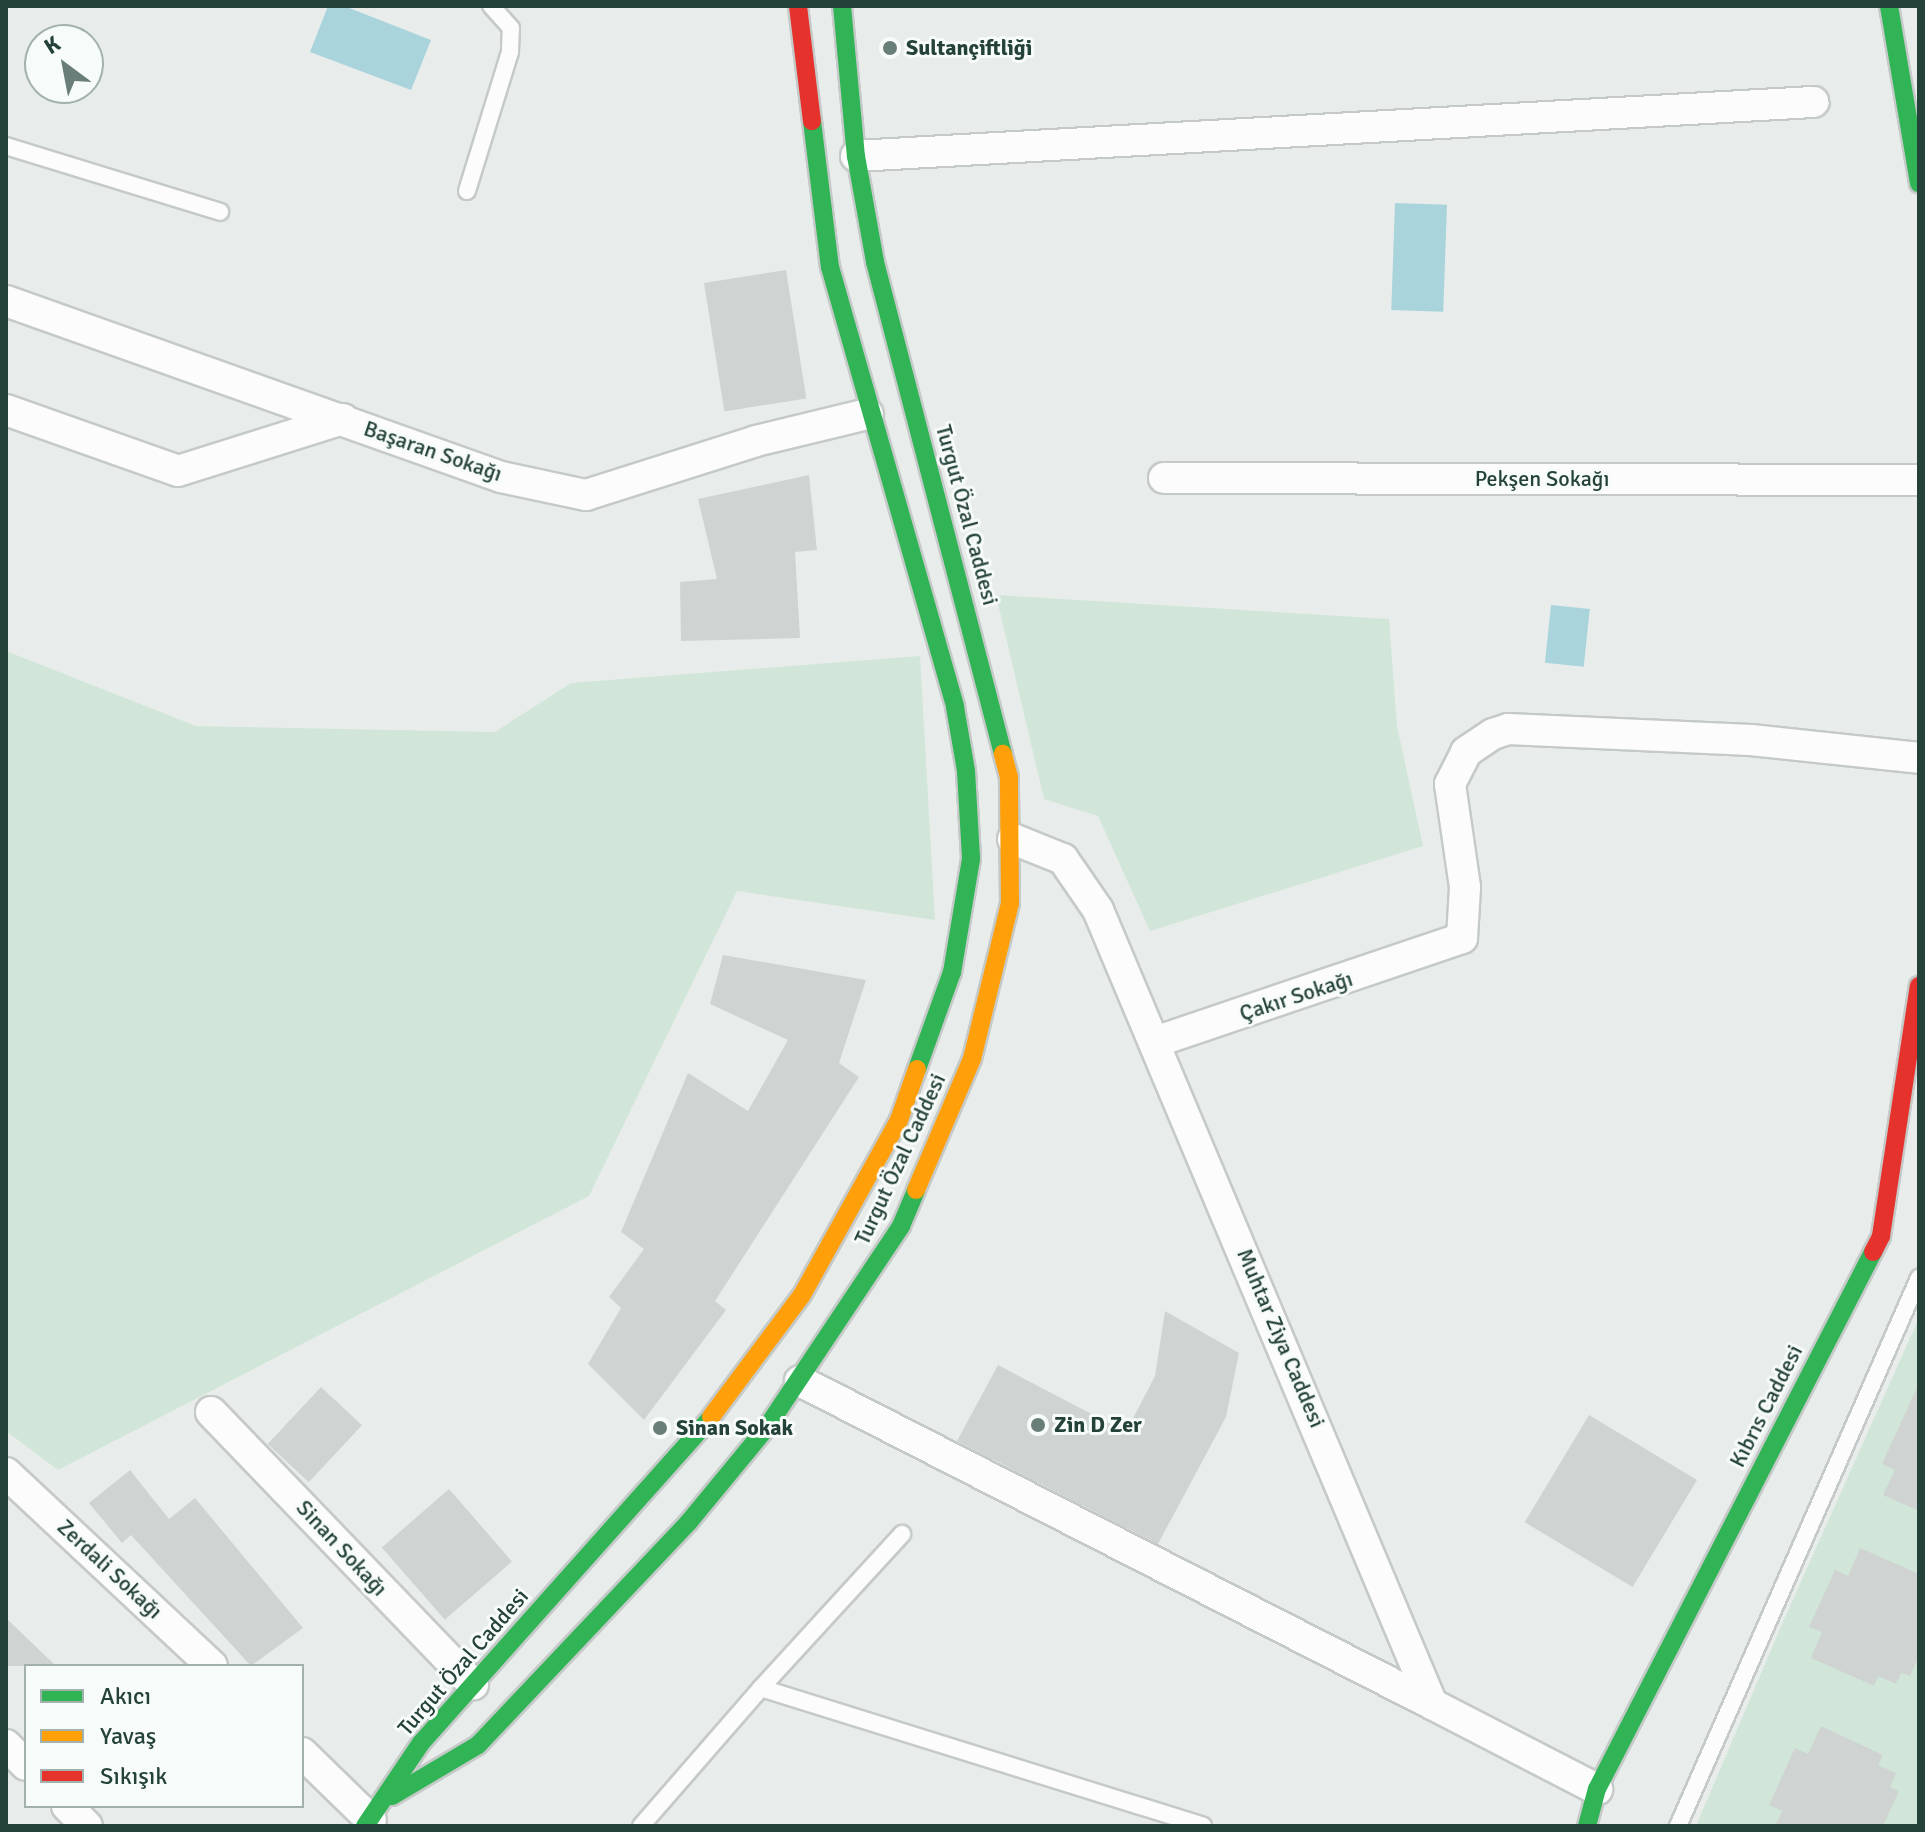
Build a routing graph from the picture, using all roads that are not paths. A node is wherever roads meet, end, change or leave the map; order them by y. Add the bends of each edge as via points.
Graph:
1 (491, 6) edge
2 (798, 6) edge
3 (842, 6) edge
4 (1889, 6) edge
5 (1813, 102) dead end
6 (6, 146) edge
7 (856, 156) junction
8 (1919, 183) edge
9 (467, 191) dead end
10 (220, 212) dead end
11 (6, 301) edge
12 (911, 403) junction
13 (6, 410) edge
14 (868, 414) junction
15 (343, 419) junction
16 (1164, 478) dead end
17 (1919, 480) edge
18 (1919, 758) edge
19 (971, 828) junction
20 (1013, 839) junction
21 (1919, 986) edge
22 (1158, 1041) junction
23 (1919, 1278) edge
24 (800, 1381) junction
25 (211, 1412) dead end
26 (6, 1473) edge
27 (902, 1534) dead end
28 (210, 1664) edge
29 (473, 1684) junction
30 (761, 1688) junction
31 (1432, 1704) junction
32 (6, 1745) edge
33 (304, 1755) edge
34 (24, 1763) edge
35 (1597, 1789) junction
36 (390, 1797) junction
37 (69, 1808) edge
38 (368, 1823) edge
39 (87, 1826) edge
40 (641, 1826) edge
41 (1203, 1826) edge
42 (1587, 1826) edge
43 (1678, 1826) edge

1 - 9 lane via 511,28 507,72
2 - 14 main road, Turgut Özal Caddesi via 830,267
3 - 7 main road, Turgut Özal Caddesi
4 - 8 main road
5 - 7 street
6 - 10 lane
7 - 12 main road, Turgut Özal Caddesi via 875,262
11 - 15 street, Başaran Sokağı
12 - 14 main road
12 - 20 main road, Turgut Özal Caddesi via 994,702
13 - 15 street via 178,471
14 - 15 street, Başaran Sokağı via 756,441 586,495 501,477
14 - 19 main road, Turgut Özal Caddesi via 955,707
16 - 17 street, Pekşen Sokağı
18 - 22 street, Çakır Sokağı via 1751,740 1508,729 1493,734 1466,752 1450,784 1462,938
19 - 20 main road
19 - 29 main road, Turgut Özal Caddesi via 966,899 935,1030 857,1204 802,1295 730,1395
20 - 22 street, Muhtar Ziya Caddesi via 1063,859 1098,910
20 - 24 main road, Turgut Özal Caddesi via 1010,903 972,1059 901,1226
21 - 35 main road, Kıbrıs Caddesi via 1881,1236
22 - 31 street, Muhtar Ziya Caddesi
23 - 43 lane
24 - 31 street
24 - 36 main road, Turgut Özal Caddesi via 688,1523 478,1745
25 - 29 street, Sinan Sokağı
26 - 28 street, Zerdali Sokağı
27 - 30 lane
29 - 36 main road, Turgut Özal Caddesi via 421,1743
30 - 40 lane
30 - 41 lane
31 - 35 street
32 - 34 street
33 - 38 street
35 - 42 main road, Kıbrıs Caddesi
36 - 38 main road
37 - 39 street

